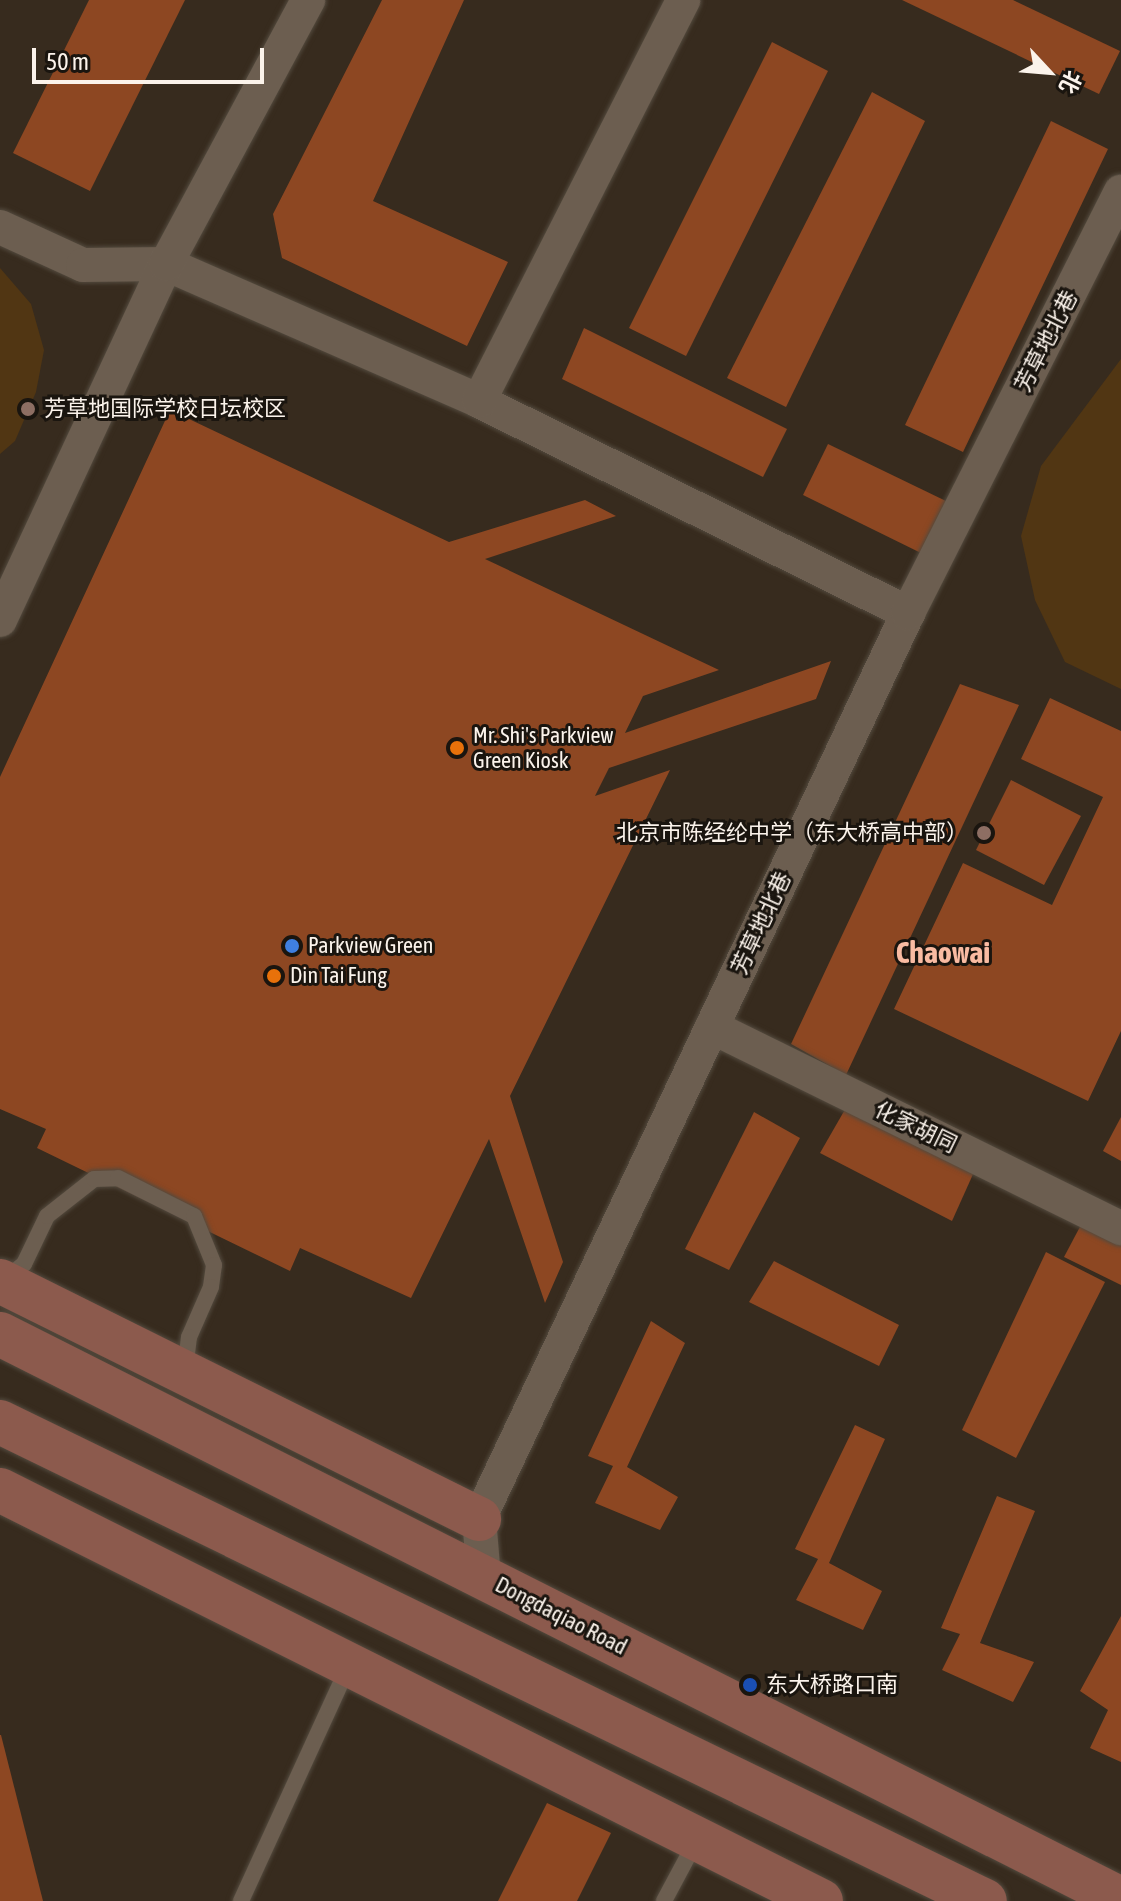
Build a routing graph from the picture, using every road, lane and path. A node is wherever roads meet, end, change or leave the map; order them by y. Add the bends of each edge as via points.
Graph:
1 (308, 0) edge
2 (683, 0) edge
3 (1121, 192) edge
4 (0, 227) edge
5 (166, 264) junction
6 (479, 401) junction
7 (908, 613) junction
8 (0, 620) edge
9 (712, 1027) junction
10 (1121, 1228) edge
11 (1, 1282) edge
12 (0, 1334) edge
13 (185, 1373) junction
14 (0, 1422) edge
15 (0, 1490) edge
16 (479, 1519) junction
17 (484, 1578) junction
18 (348, 1667) junction
19 (696, 1839) junction
20 (1121, 1899) edge
21 (241, 1901) edge
22 (664, 1901) edge
23 (821, 1901) edge
24 (985, 1901) edge

1 - 5 street
2 - 6 street
3 - 7 street, 芳草地北巷
4 - 5 street via 83,265
5 - 6 street
5 - 8 street
6 - 7 street
7 - 9 street, 芳草地北巷
9 - 10 street, 化家胡同
9 - 16 street, 芳草地北巷
11 - 13 main road
11 - 13 lane via 24,1264 47,1216 94,1179 118,1178 181,1209 194,1216 214,1265 211,1287 189,1337
12 - 17 main road, Dongdaqiao Road
13 - 16 main road
14 - 24 main road
15 - 18 main road
16 - 17 street
17 - 20 main road, Dongdaqiao Road
18 - 19 main road
18 - 21 lane
19 - 22 lane
19 - 23 main road

